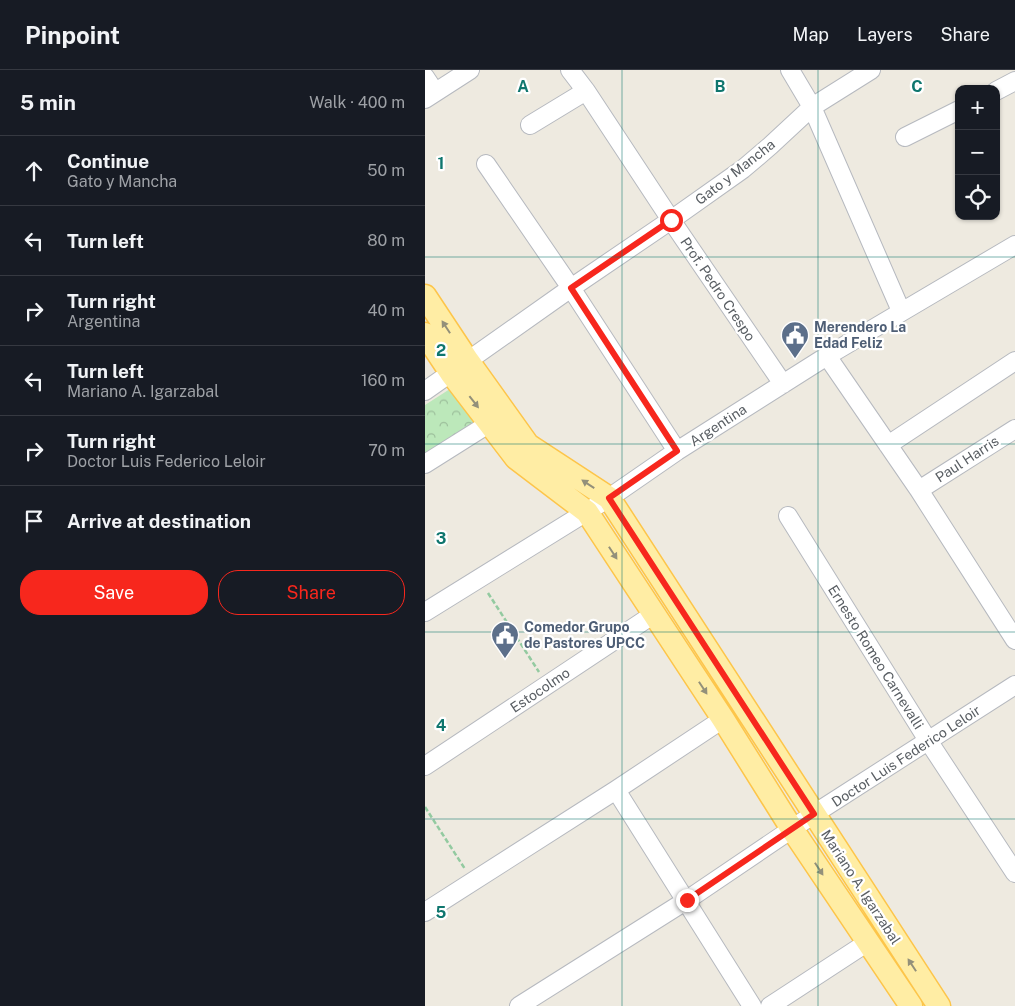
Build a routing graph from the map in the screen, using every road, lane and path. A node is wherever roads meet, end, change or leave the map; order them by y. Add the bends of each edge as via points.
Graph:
1 (470, 70) edge
2 (570, 70) edge
3 (791, 70) edge
4 (871, 70) edge
5 (425, 77) edge
6 (1015, 81) edge
7 (1000, 89) edge
8 (586, 91) junction
9 (430, 96) edge
10 (812, 107) junction
11 (955, 112) edge
12 (530, 125) dead end
13 (905, 138) dead end
14 (485, 164) dead end
15 (671, 220) junction
16 (1015, 245) edge
17 (571, 288) junction
18 (425, 296) edge
19 (901, 312) junction
20 (425, 334) edge
21 (827, 356) junction
22 (1015, 361) edge
23 (460, 367) junction
24 (783, 384) junction
25 (425, 391) edge
26 (491, 423) junction
27 (1015, 429) edge
28 (888, 445) junction
29 (677, 451) junction
30 (425, 464) edge
31 (919, 490) junction
32 (609, 498) junction
33 (587, 512) junction
34 (787, 516) dead end
35 (479, 579) junction
36 (425, 612) edge
37 (654, 614) junction
38 (1015, 640) edge
39 (547, 685) junction
40 (1015, 685) edge
41 (723, 719) junction
42 (929, 742) junction
43 (425, 766) edge
44 (616, 790) junction
45 (425, 807) edge
46 (814, 814) junction
47 (793, 829) junction
48 (1015, 873) edge
49 (473, 882) junction
50 (687, 900) junction
51 (425, 912) edge
52 (867, 942) junction
53 (519, 1006) edge
54 (752, 1006) edge
55 (770, 1006) edge
56 (911, 1006) edge
57 (939, 1006) edge

1 - 9 street
2 - 8 street, Prof. Pedro Crespo
3 - 10 street
4 - 10 street, Gato y Mancha
5 - 9 street
6 - 7 street
8 - 12 street
8 - 15 street, Prof. Pedro Crespo
10 - 15 street, Gato y Mancha via 743,169
10 - 19 street
11 - 13 street
14 - 17 street
15 - 17 street, Gato y Mancha
15 - 24 street, Prof. Pedro Crespo
16 - 19 street, Argentina
17 - 23 street, Gato y Mancha
17 - 29 street
23 -> 18 main road, Mariano A. Igarzabal
19 - 21 street, Argentina
20 - 23 main road, Mariano A. Igarzabal
21 - 24 street, Argentina
21 - 28 street
22 - 28 street
23 - 25 street, Gato y Mancha
23 -> 26 main road, Mariano A. Igarzabal
32 -> 23 main road, Mariano A. Igarzabal via 528,445
24 - 29 street, Argentina
26 - 30 street
26 - 33 main road, Mariano A. Igarzabal via 515,458
27 - 31 street, Paul Harris
28 - 31 street
29 - 32 street, Argentina
31 - 38 street
32 - 33 street, Argentina
32 - 46 main road, Mariano A. Igarzabal
33 - 35 street, Argentina
33 -> 37 main road, Mariano A. Igarzabal
34 - 42 street, Ernesto Romeo Carnevalli
35 - 36 street, Argentina
35 - 39 path
37 - 39 street, Estocolmo
37 -> 41 main road, Mariano A. Igarzabal
39 - 43 street, Estocolmo
40 - 42 street, Doctor Luis Federico Leloir
41 - 44 street
41 - 47 main road, Mariano A. Igarzabal
42 - 46 street, Doctor Luis Federico Leloir
42 - 48 street, Ernesto Romeo Carnevalli
44 - 49 street
44 - 50 street
45 - 49 path
46 - 47 street, Doctor Luis Federico Leloir
57 -> 46 main road, Mariano A. Igarzabal
47 - 50 street, Doctor Luis Federico Leloir
47 -> 52 main road, Mariano A. Igarzabal
49 - 51 street
50 - 53 street, Doctor Luis Federico Leloir
50 - 54 street
52 - 55 street
52 - 56 main road, Mariano A. Igarzabal

